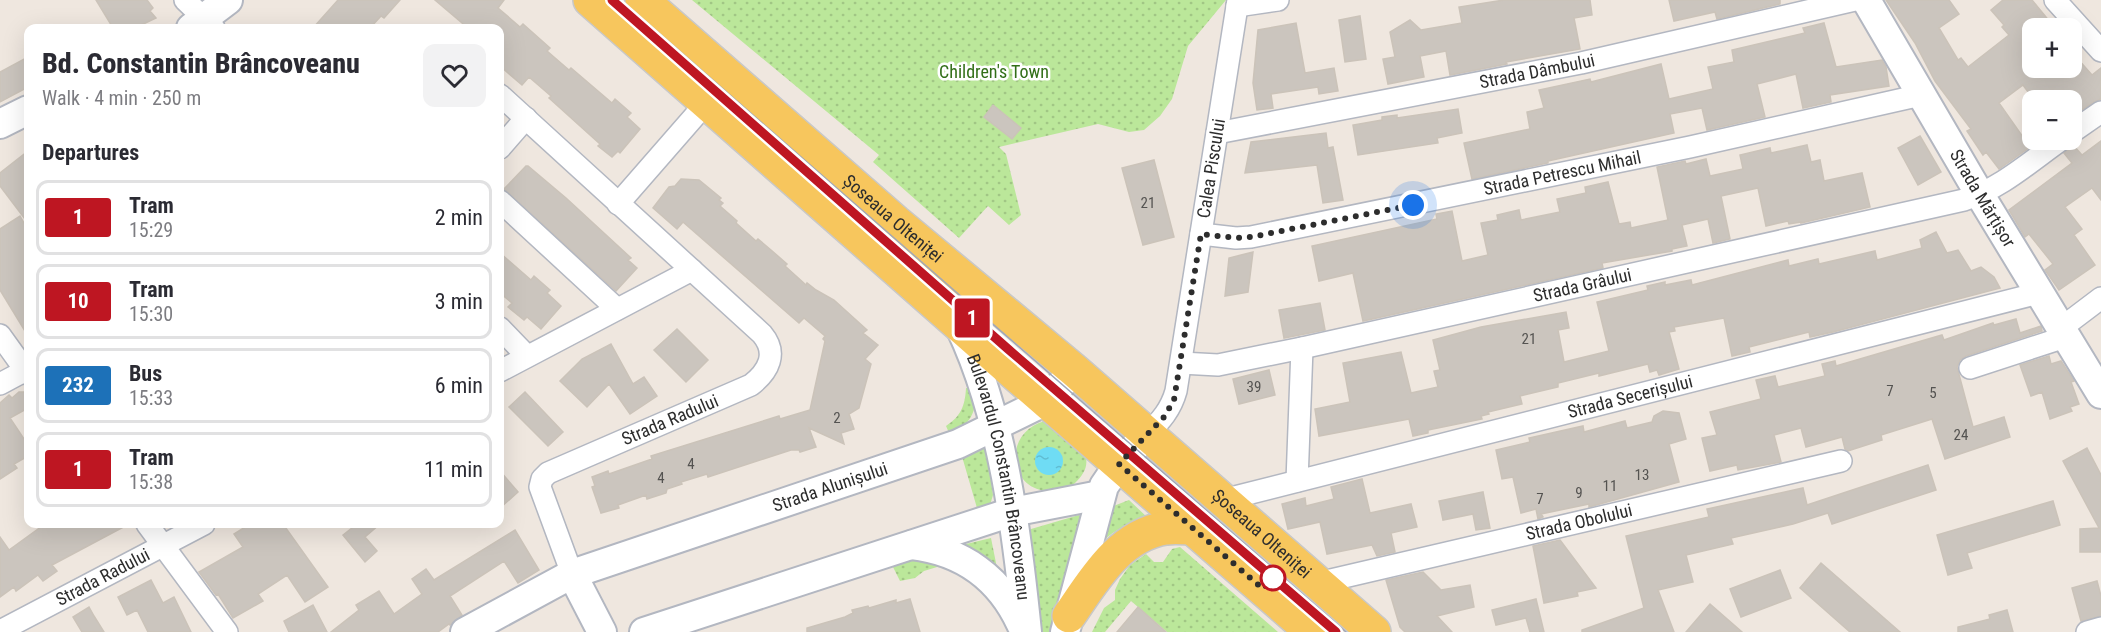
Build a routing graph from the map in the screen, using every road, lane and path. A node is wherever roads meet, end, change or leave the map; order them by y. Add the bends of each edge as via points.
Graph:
1 (185, 0) edge
2 (228, 0) edge
3 (590, 0) edge
4 (642, 0) edge
5 (1278, 0) edge
6 (1855, 0) edge
7 (1866, 0) edge
8 (2055, 0) edge
9 (1237, 3) edge
10 (203, 24) edge
11 (205, 24) edge
12 (2101, 51) edge
13 (1921, 95) junction
14 (504, 98) edge
15 (706, 102) junction
16 (2101, 111) edge
17 (24, 112) edge
18 (526, 118) junction
19 (0, 124) edge
20 (2082, 125) edge
21 (1217, 133) junction
22 (504, 143) edge
23 (2046, 150) edge
24 (1980, 195) junction
25 (618, 204) junction
26 (504, 205) edge
27 (1201, 234) junction
28 (692, 270) junction
29 (2039, 293) junction
30 (2101, 298) edge
31 (617, 309) junction
32 (959, 325) junction
33 (504, 332) edge
34 (2063, 333) junction
35 (0, 335) edge
36 (1302, 348) junction
37 (527, 356) junction
38 (1181, 363) junction
39 (24, 366) edge
40 (504, 368) edge
41 (1970, 368) dead end
42 (1074, 370) junction
43 (24, 373) edge
44 (0, 384) edge
45 (2101, 394) edge
46 (1046, 401) junction
47 (995, 427) junction
48 (1147, 435) junction
49 (1841, 461) dead end
50 (1119, 464) junction
51 (1297, 482) junction
52 (1100, 495) junction
53 (1223, 500) junction
54 (1012, 512) junction
55 (150, 528) edge
56 (196, 528) edge
57 (1194, 528) junction
58 (164, 544) junction
59 (910, 544) junction
60 (572, 574) junction
61 (1318, 583) junction
62 (1067, 624) edge
63 (2101, 628) edge
64 (0, 631) edge
65 (227, 632) edge
66 (465, 632) edge
67 (602, 632) edge
68 (644, 632) edge
69 (1026, 632) edge
70 (1312, 632) edge
71 (1374, 632) edge
72 (2087, 632) edge

1 - 10 street
2 - 11 street
3 - 15 main road, Șoseaua Olteniței
4 - 42 main road, Șoseaua Olteniței via 887,214
5 - 9 street
6 - 21 street, Strada Dâmbului via 1581,63
7 - 13 street, Strada Mărțișor
8 - 12 street
9 - 21 street, Calea Piscului
13 - 24 street, Strada Mărțișor
13 - 27 street, Strada Petrescu Mihail via 1251,237
14 - 18 street, Strada Radului
15 - 25 street
15 - 32 main road, Șoseaua Olteniței
16 - 20 street
17 - 19 street
18 - 22 street
18 - 25 street, Strada Radului
21 - 27 street, Calea Piscului
23 - 24 street, Strada Grâului
24 - 29 street, Strada Mărțișor
24 - 36 street, Strada Grâului
25 - 28 street, Strada Radului
26 - 31 street
27 - 38 street, Calea Piscului
28 - 31 street
28 - 60 street, Strada Radului via 767,340 771,353 767,367 751,385 548,473 542,479 540,487
29 - 34 street, Strada Mărțișor
29 - 51 street, Strada Secerișului
30 - 34 street
31 - 37 street
32 - 46 main road, Șoseaua Olteniței
32 - 47 street, Bulevardul Constantin Brâncoveanu via 981,375
33 - 37 street
34 - 41 street
34 - 45 street, Strada Mărțișor
35 - 39 street
36 - 38 street, Strada Grâului via 1218,365
36 - 51 street
37 - 40 street
38 - 48 street, Calea Piscului via 1174,400
42 - 46 street, Strada Alunișului
42 - 48 main road, Șoseaua Olteniței
43 - 44 street
46 - 47 street, Strada Alunișului
46 - 50 main road, Șoseaua Olteniței
47 - 54 street, Bulevardul Constantin Brâncoveanu
47 - 60 street, Strada Alunișului via 941,451
48 - 50 street
48 - 53 main road, Șoseaua Olteniței
49 - 61 street, Strada Obolului
50 - 52 street
50 - 57 main road, Șoseaua Olteniței
51 - 53 street, Strada Secerișului
52 - 54 street
52 - 62 street
53 - 61 main road, Șoseaua Olteniței
54 - 59 street
54 - 69 street, Bulevardul Constantin Brâncoveanu
55 - 58 street
56 - 58 street, Strada Radului
57 - 62 main road via 1165,528 1136,538 1104,567
57 - 70 main road, Șoseaua Olteniței
58 - 64 street, Strada Radului
58 - 65 street
59 - 68 street
59 - 69 street via 952,554 980,570 1004,593
60 - 66 street, Strada Alunișului
60 - 67 street
61 - 71 main road, Șoseaua Olteniței
63 - 72 street

